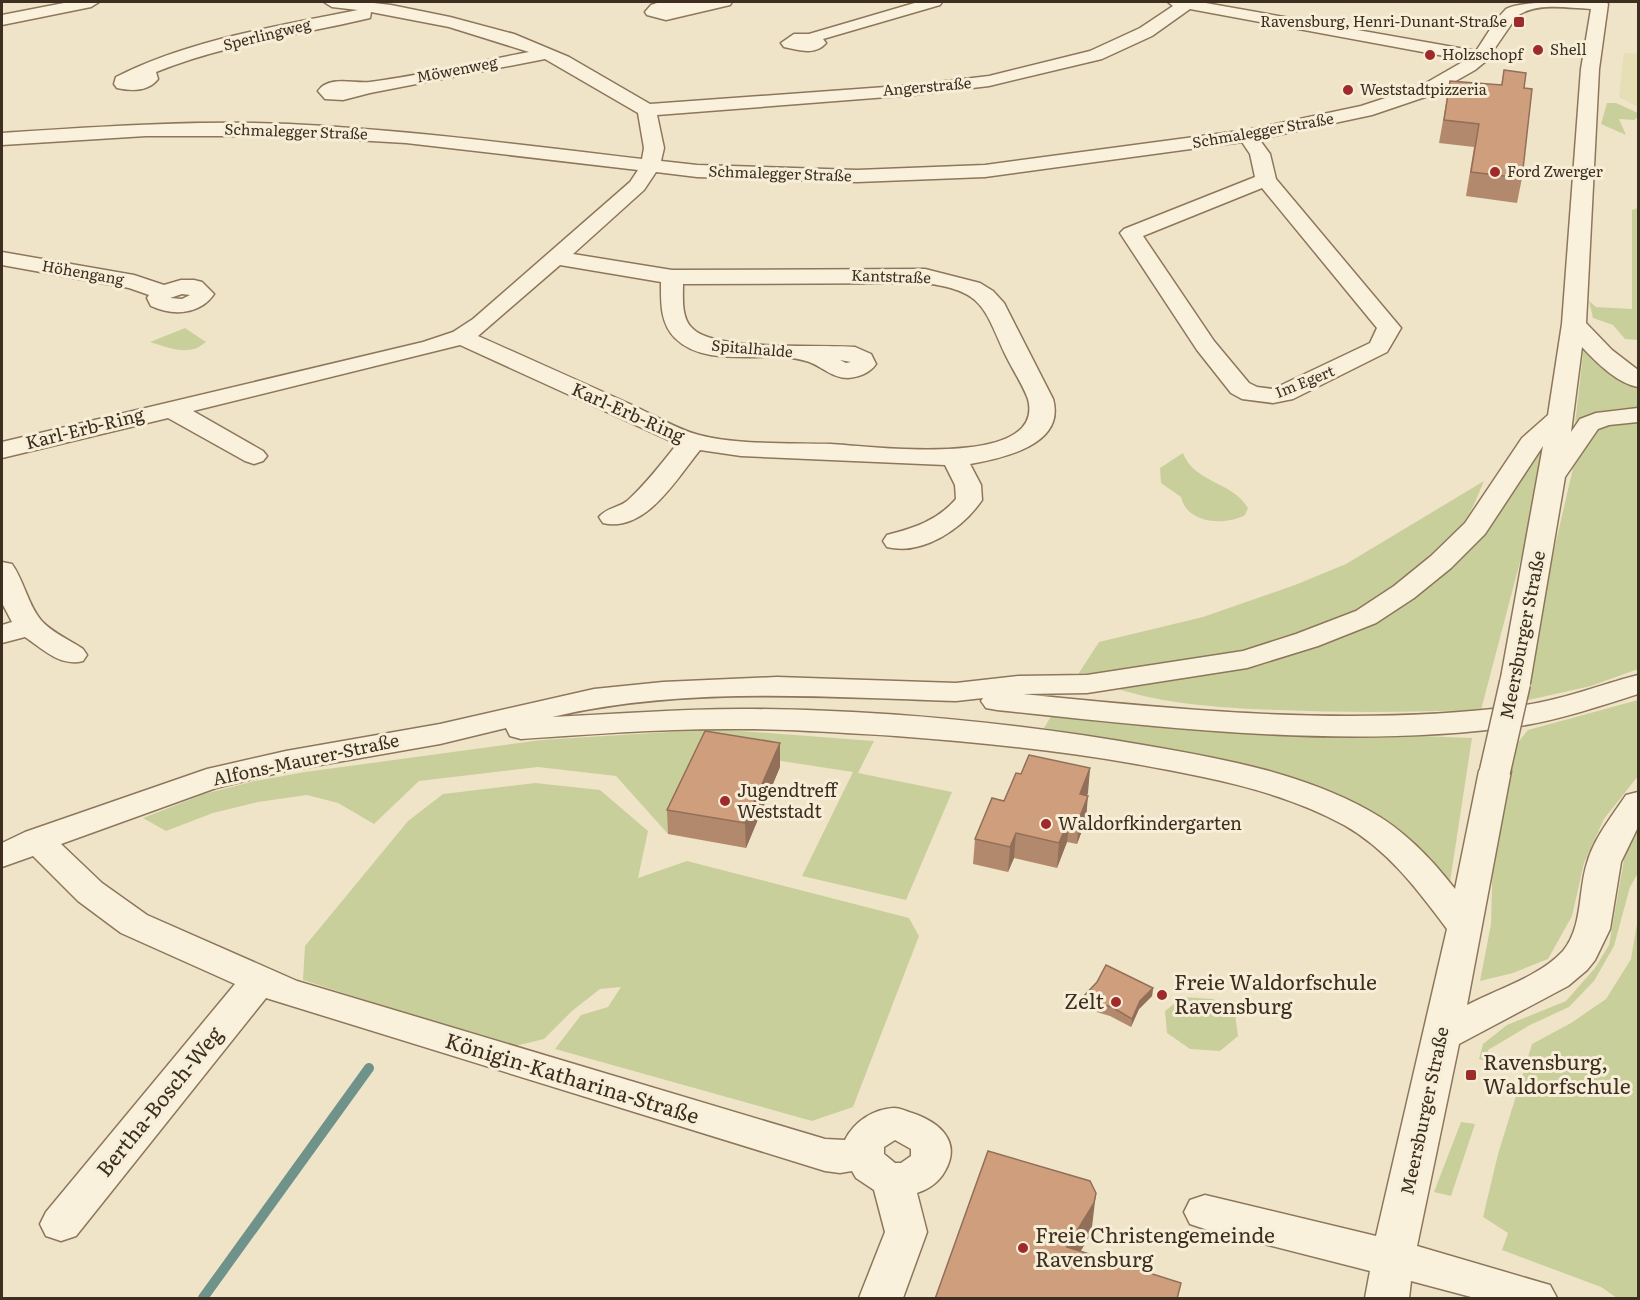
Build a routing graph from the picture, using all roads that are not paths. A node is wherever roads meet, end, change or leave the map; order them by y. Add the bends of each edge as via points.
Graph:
1 (91, 2) edge
2 (332, 2) edge
3 (724, 2) edge
4 (934, 2) edge
5 (1184, 2) edge
6 (1514, 5) edge
7 (1600, 7) edge
8 (390, 9) junction
9 (687, 9) dead end
10 (2, 20) edge
11 (813, 39) dead end
12 (546, 54) junction
13 (1480, 57) junction
14 (147, 69) dead end
15 (368, 88) dead end
16 (647, 110) junction
17 (1247, 136) junction
18 (2, 139) edge
19 (650, 167) junction
20 (1266, 180) junction
21 (557, 258) junction
22 (2, 259) edge
23 (672, 277) junction
24 (163, 292) dead end
25 (1574, 324) junction
26 (461, 337) junction
27 (811, 354) dead end
28 (1638, 380) edge
29 (169, 408) junction
30 (1638, 415) edge
31 (1562, 416) junction
32 (693, 442) junction
33 (2, 450) edge
34 (254, 456) dead end
35 (954, 458) junction
36 (1551, 478) junction
37 (613, 518) dead end
38 (897, 541) dead end
39 (4, 586) edge
40 (15, 630) edge
41 (72, 655) dead end
42 (1087, 684) junction
43 (1638, 684) edge
44 (957, 692) junction
45 (1217, 719) junction
46 (440, 734) junction
47 (1638, 803) edge
48 (37, 840) junction
49 (2, 856) edge
50 (1465, 928) junction
51 (272, 986) junction
52 (1440, 1037) junction
53 (1205, 1212) dead end
54 (61, 1224) dead end
55 (1390, 1278) edge
56 (881, 1299) edge
57 (1535, 1299) edge

1 - 10 street
2 - 8 street
3 - 9 street
4 - 11 street
5 - 13 street
5 - 16 street, Angerstraße via 1146,32 1096,54 989,81
6 - 7 street
6 - 13 street, Schmalegger Straße
7 - 25 street, Meersburger Straße via 1590,69
8 - 12 street via 464,24
8 - 14 street, Sperlingweg via 258,36
12 - 15 street, Möwenweg
12 - 16 street
13 - 17 street, Schmalegger Straße via 1445,81 1402,100 1334,120
16 - 19 street via 654,148
17 - 19 street, Schmalegger Straße via 1045,165 952,173 789,175
17 - 20 street, Im Egert via 1260,153
18 - 19 street, Schmalegger Straße via 158,130 334,131
19 - 21 street, Karl-Erb-Ring via 637,186
20 - 20 street, Im Egert via 1131,233 1206,345 1240,388 1251,394 1273,396 1379,348 1389,328
21 - 23 street, Kantstraße
21 - 26 street, Karl-Erb-Ring
22 - 24 street, Höhengang via 134,282
23 - 27 street, Spitalhalde via 674,318 684,334 700,344
23 - 35 street, Kantstraße via 925,276 954,281 986,296 997,310 1037,395 1042,421 1017,443
25 - 28 street via 1594,347
25 - 31 street, Meersburger Straße
26 - 29 street, Karl-Erb-Ring
26 - 32 street, Karl-Erb-Ring
29 - 33 street, Karl-Erb-Ring
29 - 34 street, Karl-Erb-Ring
30 - 36 street via 1588,424
31 - 36 street, Meersburger Straße
31 - 42 street via 1532,443 1475,528 1441,562 1366,617 1247,659
32 - 35 street, Kantstraße via 752,449
32 - 37 street, Karl-Erb-Ring via 646,497 631,511
35 - 38 street via 968,485 969,500 958,514 931,533
36 - 50 street, Meersburger Straße, bridge via 1515,683
39 - 40 street
40 - 41 street
42 - 44 street via 1019,685
42 - 45 street via 1140,704
43 - 45 street via 1521,716 1377,726
44 - 45 street via 992,700 1119,715
44 - 46 street via 788,686 663,691 594,698
46 - 48 street, Alfons-Maurer-Straße via 217,777
46 - 50 street via 724,719 984,732 1102,747 1258,779 1344,812 1382,834 1414,862
47 - 52 street via 1605,862 1590,938 1578,958 1563,973 1539,987
48 - 49 street, Alfons-Maurer-Straße
48 - 51 street via 90,892 134,924
50 - 52 street, Meersburger Straße
51 - 54 street, Bertha-Bosch-Weg
51 - 56 street, Königin-Katharina-Straße via 825,1155 877,1166 906,1232
52 - 55 street, Meersburger Straße
53 - 55 street
55 - 57 street via 1448,1272

